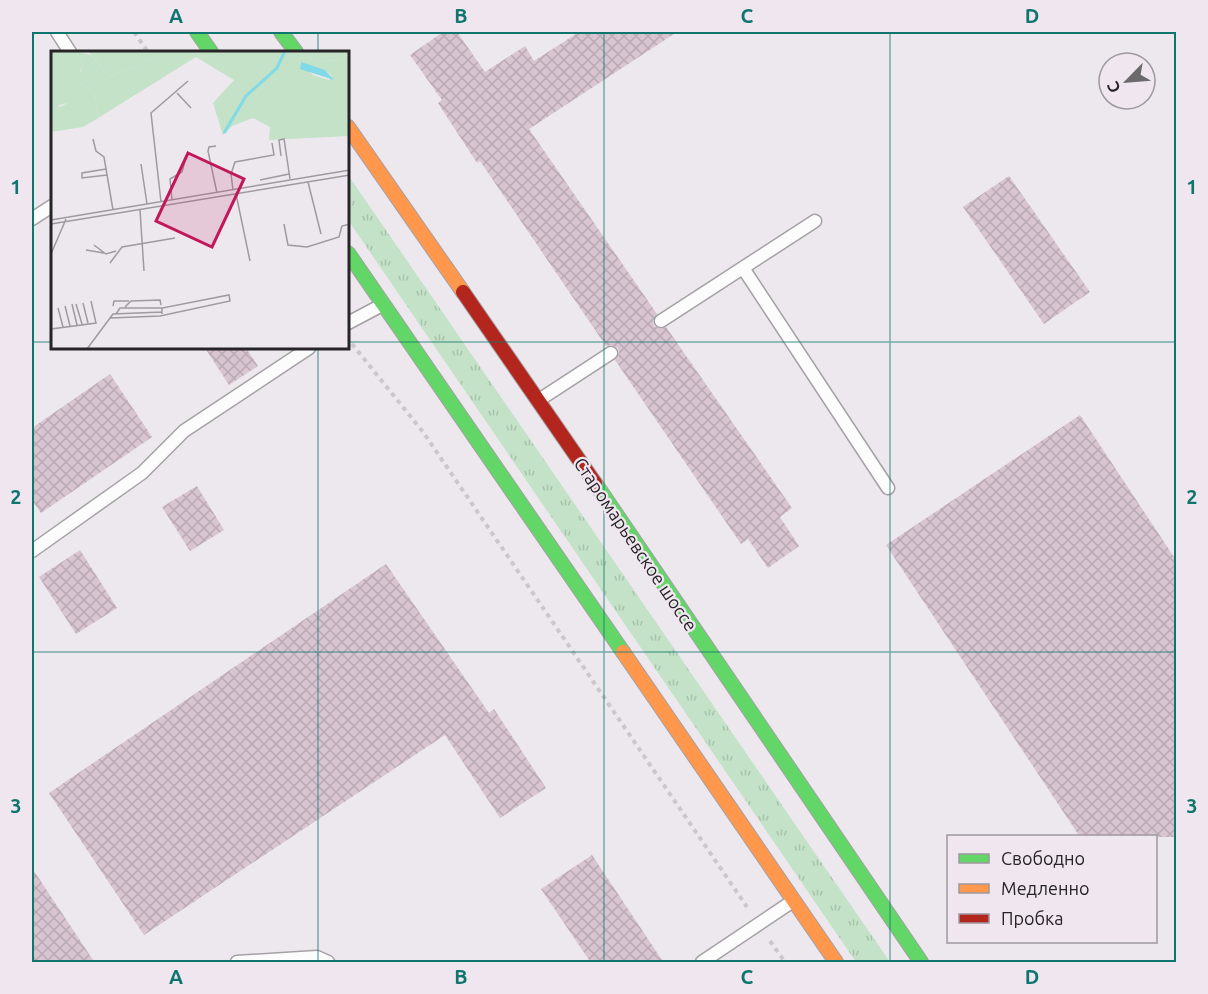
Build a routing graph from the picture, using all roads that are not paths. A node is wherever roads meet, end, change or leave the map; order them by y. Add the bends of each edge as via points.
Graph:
1 (57, 32) edge
2 (197, 32) edge
3 (282, 32) edge
4 (69, 51) edge
5 (210, 51) edge
6 (295, 51) edge
7 (350, 130) edge
8 (51, 207) edge
9 (32, 219) edge
10 (815, 221) dead end
11 (350, 256) edge
12 (743, 268) junction
13 (383, 304) junction
14 (662, 321) dead end
15 (350, 322) edge
16 (306, 350) edge
17 (611, 353) dead end
18 (537, 400) junction
19 (888, 488) dead end
20 (32, 551) edge
21 (794, 900) junction
22 (237, 963) edge
23 (328, 963) edge
24 (702, 963) edge
25 (836, 963) edge
26 (921, 963) edge

1 - 4 lane
2 - 5 main road
3 - 6 main road
7 - 18 main road, Старомарьевское шоссе
8 - 9 lane
10 - 12 lane
11 - 13 main road
12 - 14 lane
12 - 19 lane
13 - 15 lane
13 - 21 main road
16 - 20 lane via 184,431 142,473
17 - 18 lane
18 - 26 main road, Старомарьевское шоссе
21 - 24 lane
21 - 25 main road
22 - 23 lane via 317,957

